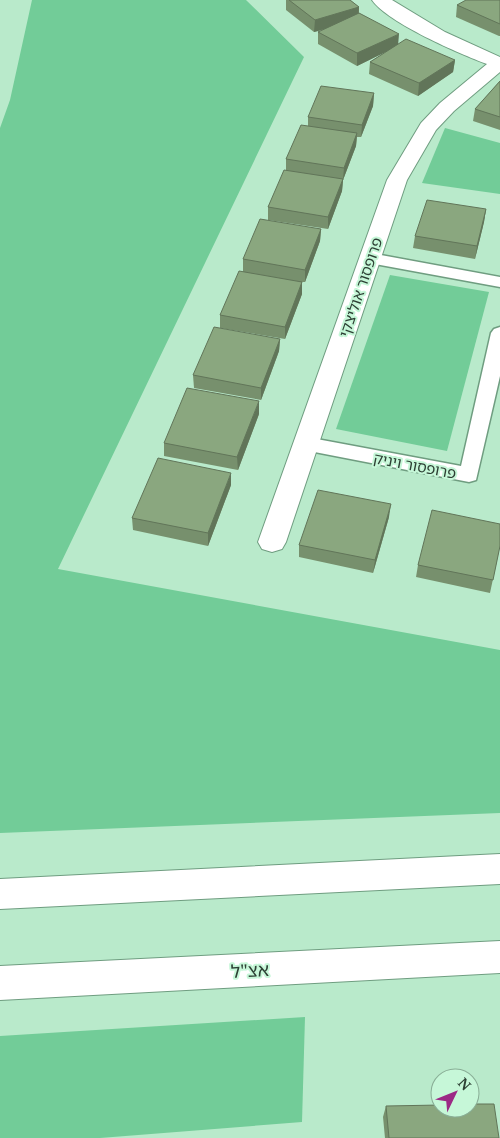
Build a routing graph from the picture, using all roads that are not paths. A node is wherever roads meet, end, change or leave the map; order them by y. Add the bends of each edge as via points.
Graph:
1 (381, 0) edge
2 (500, 63) edge
3 (370, 258) junction
4 (500, 282) edge
5 (500, 333) edge
6 (306, 444) junction
7 (272, 542) dead end
8 (500, 869) edge
9 (0, 894) edge
10 (500, 957) edge
11 (0, 983) edge

1 - 2 street via 452,44
2 - 3 street, פרופסור אוליצקי via 447,107 428,128 397,180
3 - 4 lane
3 - 6 street, פרופסור אוליצקי
5 - 6 lane, פרופסור ויניק via 469,475
6 - 7 street, פרופסור אוליצקי
8 - 9 street
10 - 11 street, אצ"ל

